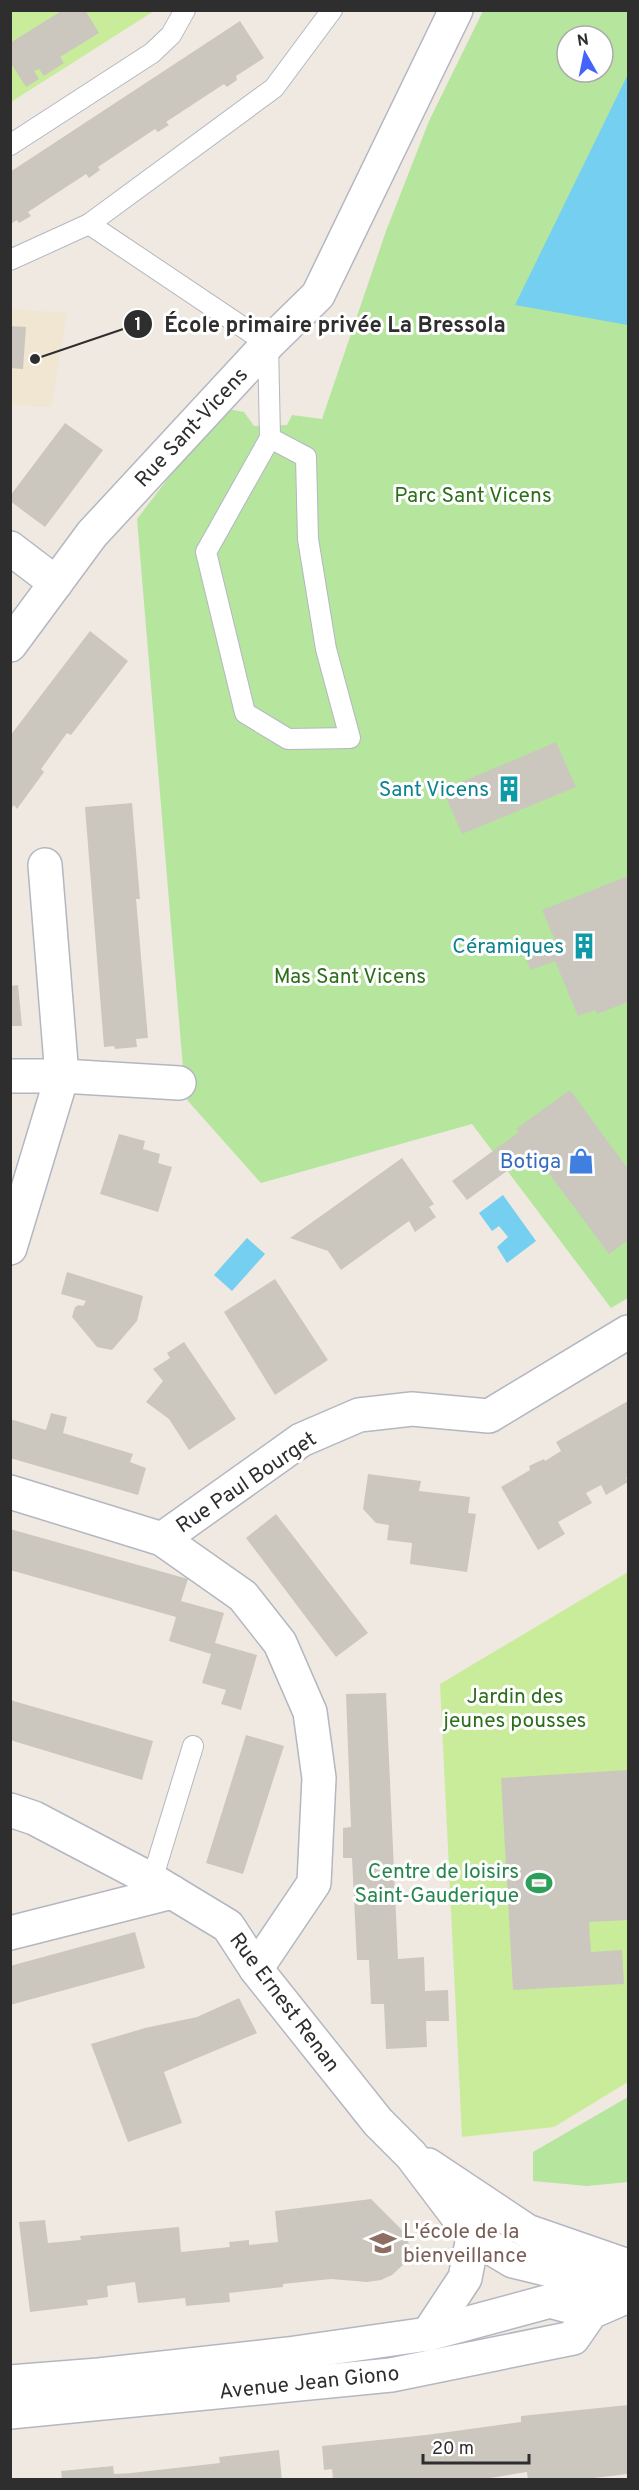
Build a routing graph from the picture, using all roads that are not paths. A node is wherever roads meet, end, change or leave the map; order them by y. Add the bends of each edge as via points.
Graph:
1 (185, 10) edge
2 (332, 10) edge
3 (456, 10) edge
4 (10, 145) edge
5 (89, 224) junction
6 (10, 260) edge
7 (268, 344) junction
8 (270, 438) junction
9 (10, 548) edge
10 (56, 583) junction
11 (10, 645) edge
12 (45, 865) dead end
13 (10, 1076) edge
14 (62, 1076) junction
15 (179, 1083) dead end
16 (10, 1248) edge
17 (628, 1332) edge
18 (10, 1492) edge
19 (162, 1539) junction
20 (193, 1746) dead end
21 (10, 1810) edge
22 (162, 1886) junction
23 (10, 1933) edge
24 (256, 1969) junction
25 (411, 2155) junction
26 (473, 2237) junction
27 (628, 2266) edge
28 (628, 2289) edge
29 (593, 2296) junction
30 (628, 2296) edge
31 (428, 2334) junction
32 (10, 2382) edge
33 (10, 2412) edge

1 - 4 lane via 171,35 152,52
2 - 5 lane via 274,88
3 - 7 street, Rue Sant-Vicens via 318,295
5 - 6 lane
5 - 7 lane
7 - 8 lane
7 - 10 street, Rue Sant-Vicens via 92,534
8 - 8 lane via 206,552 244,713 288,739 350,738 326,650 308,539 306,457
9 - 10 street
10 - 11 street, Rue Sant-Vicens
12 - 14 street
13 - 14 street
14 - 15 street
14 - 16 street
17 - 19 street, Rue Paul Bourget via 489,1416 412,1409 359,1415 301,1440
18 - 19 street
19 - 24 street via 243,1596 280,1643 310,1712 319,1778 314,1883
20 - 22 lane
21 - 22 street, Rue Ernest Renan via 34,1818
22 - 23 street
22 - 24 street, Rue Ernest Renan via 228,1926
24 - 25 street, Rue Ernest Renan via 378,2122
25 - 26 street, Rue Ernest Renan
25 - 27 street, Rue Ernest Renan via 527,2230
26 - 29 street, Rue Ernest Renan via 513,2261
26 - 31 street via 465,2278
27 - 29 street, Avenue Jean Giono
28 - 29 street, Rue Ernest Renan
29 - 30 street, Avenue Jean Giono
29 - 31 street, Avenue Jean Giono via 550,2301
29 - 33 street, Avenue Jean Giono via 573,2338 391,2375
31 - 32 street, Avenue Jean Giono via 253,2358

